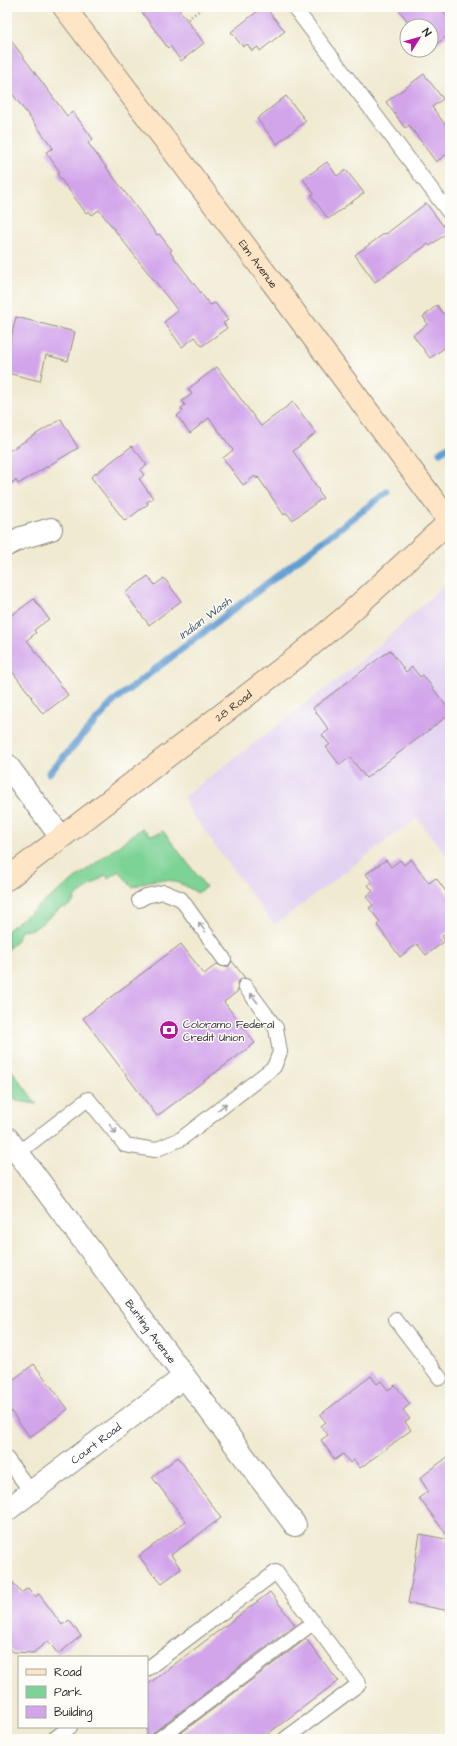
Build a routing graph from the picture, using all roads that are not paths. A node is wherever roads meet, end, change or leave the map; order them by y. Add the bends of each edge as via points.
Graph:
1 (64, 7) edge
2 (294, 7) edge
3 (450, 214) edge
4 (450, 521) edge
5 (51, 529) dead end
6 (7, 545) edge
7 (7, 765) edge
8 (62, 837) junction
9 (7, 879) edge
10 (139, 900) dead end
11 (224, 959) dead end
12 (245, 986) dead end
13 (13, 1145) edge
14 (396, 1320) dead end
15 (184, 1377) junction
16 (440, 1378) dead end
17 (7, 1459) edge
18 (31, 1492) junction
19 (7, 1510) edge
20 (295, 1525) dead end
21 (314, 1622) junction
22 (148, 1668) edge
23 (69, 1728) edge
24 (54, 1739) edge
25 (160, 1739) edge
26 (285, 1739) edge

1 - 4 street, Elm Avenue
2 - 3 lane
4 - 8 street, 28 Road via 298,657
5 - 6 street
7 - 8 street
8 - 9 street, 28 Road
11 -> 10 lane via 181,899 164,892
13 -> 12 lane via 88,1099 125,1145 155,1150 181,1139 274,1067 280,1052 276,1028
13 - 15 street, Bunting Avenue
14 - 16 lane
15 - 18 street, Court Road
15 - 20 street, Bunting Avenue
17 - 18 lane
18 - 19 street, Court Road
21 - 22 lane via 276,1572
21 - 25 lane
21 - 26 lane via 359,1684
23 - 24 lane

